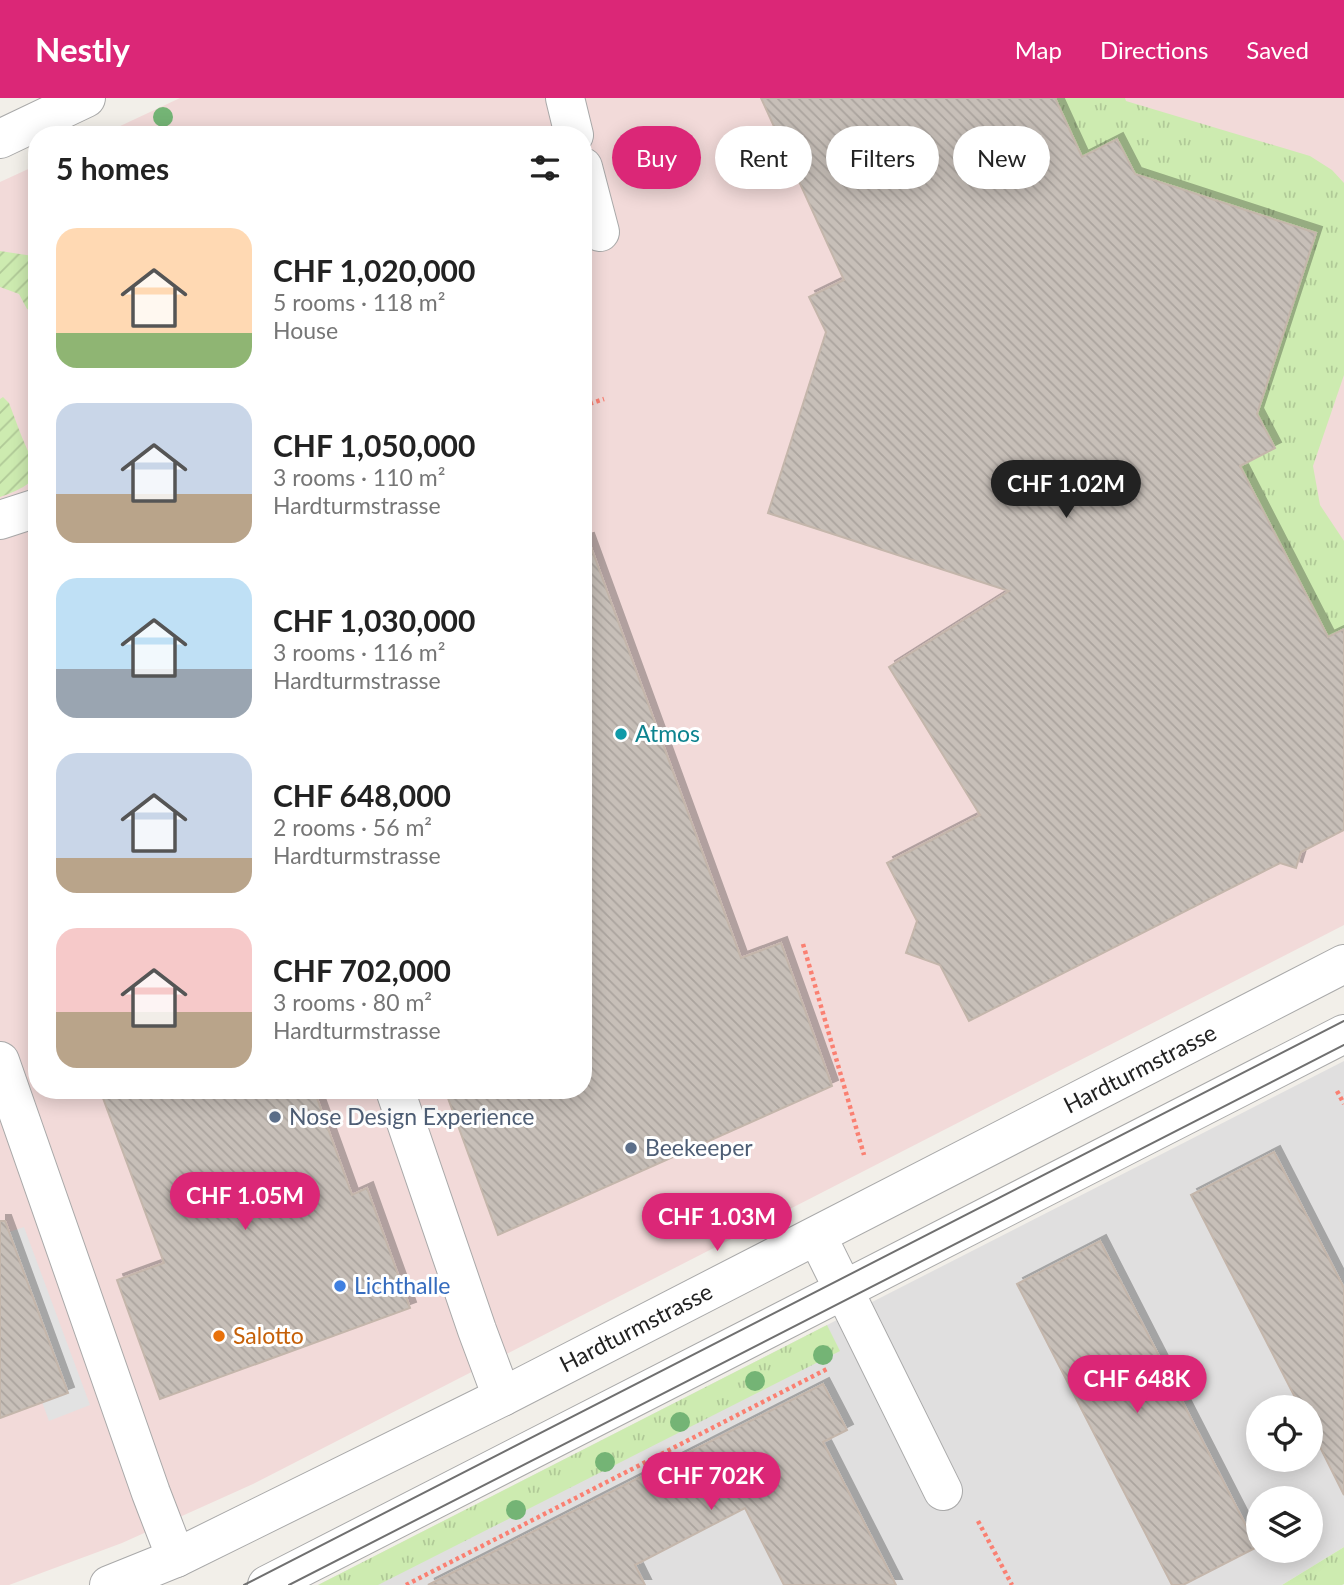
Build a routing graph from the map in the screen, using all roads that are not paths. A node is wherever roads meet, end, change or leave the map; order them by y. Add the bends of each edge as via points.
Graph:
1 (86, 98) edge
2 (565, 98) edge
3 (572, 126) edge
4 (0, 139) edge
5 (592, 201) edge
6 (600, 232) dead end
7 (28, 511) edge
8 (0, 520) edge
9 (1344, 964) edge
10 (1344, 1034) edge
11 (0, 1061) edge
12 (398, 1099) edge
13 (817, 1236) junction
14 (844, 1288) junction
15 (502, 1396) junction
16 (943, 1491) road end
17 (176, 1558) junction
18 (109, 1585) edge
19 (267, 1585) edge

1 - 4 street
2 - 3 street
5 - 6 street
7 - 8 street
9 - 13 street, Hardturmstrasse
10 - 14 street
11 - 17 street
12 - 15 street
13 - 14 street
13 - 15 street, Hardturmstrasse
14 - 16 street
14 - 19 street
15 - 17 street, Hardturmstrasse
17 - 18 street, Hardturmstrasse

